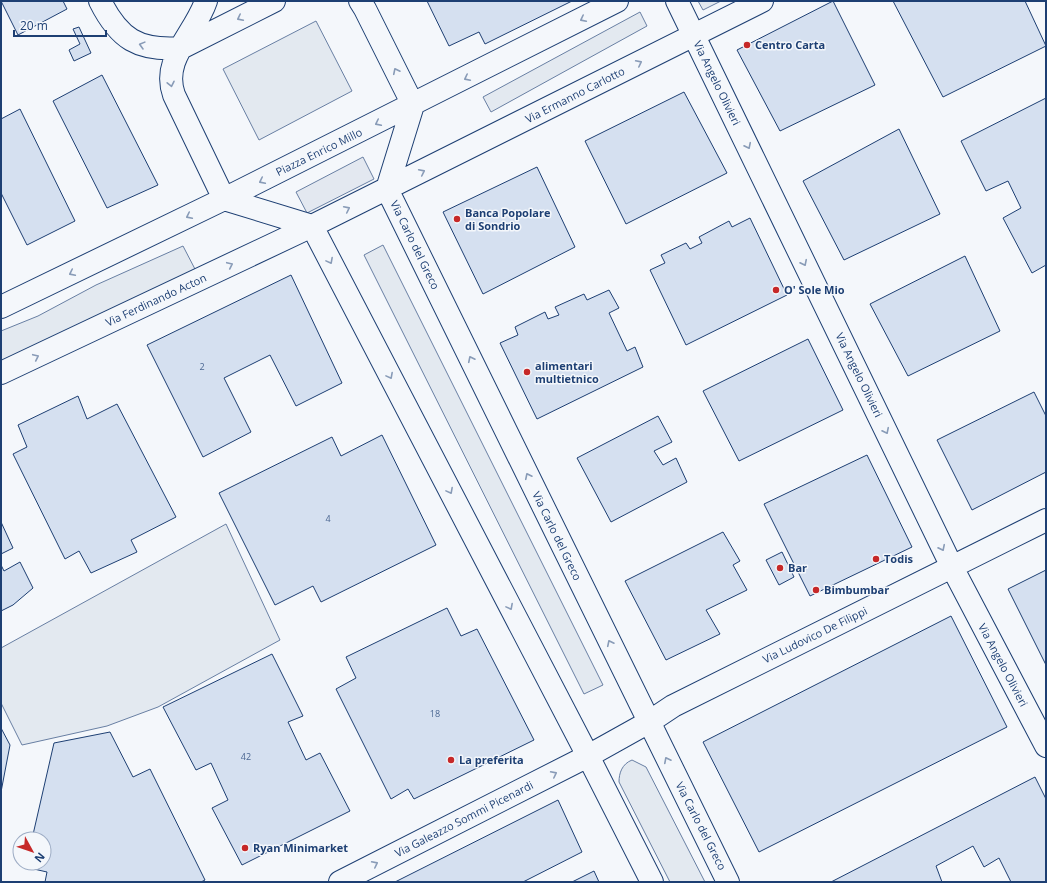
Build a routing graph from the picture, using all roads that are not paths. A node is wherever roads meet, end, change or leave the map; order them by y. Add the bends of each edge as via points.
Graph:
1 (100, 1) edge
2 (206, 1) edge
3 (274, 1) edge
4 (360, 1) edge
5 (618, 1) edge
6 (677, 1) edge
7 (762, 1) edge
8 (694, 36) junction
9 (181, 48) junction
10 (413, 105) junction
11 (387, 189) junction
12 (224, 199) junction
13 (312, 226) junction
14 (1, 307) edge
15 (1, 373) edge
16 (1046, 520) edge
17 (952, 567) junction
18 (649, 722) junction
19 (1046, 746) edge
20 (588, 756) junction
21 (340, 882) edge
22 (652, 882) edge
23 (728, 882) edge

9 -> 1 street via 154,48 131,40 115,27
2 - 9 street via 200,17
3 -> 9 street
10 -> 4 street
5 -> 10 street
6 - 8 street, Via Angelo Olivieri
7 - 8 street, Via Ermanno Carlotto
11 -> 8 street, Via Ermanno Carlotto
8 -> 17 street, Via Angelo Olivieri
9 -> 12 street via 172,66 171,87
10 - 11 street
10 -> 12 street, Piazza Enrico Millo
13 -> 11 street
18 -> 11 street, Via Carlo del Greco
12 - 13 street
12 -> 14 street
15 -> 13 street, Via Ferdinando Acton
13 -> 20 street
16 - 17 street, Via Ludovico De Filippi
17 - 18 street, Via Ludovico De Filippi via 673,706
17 - 19 street, Via Angelo Olivieri
18 - 20 street, Via Ludovico De Filippi
23 -> 18 street, Via Carlo del Greco
21 -> 20 street, Via Galeazzo Sommi Picenardi
20 - 22 street

